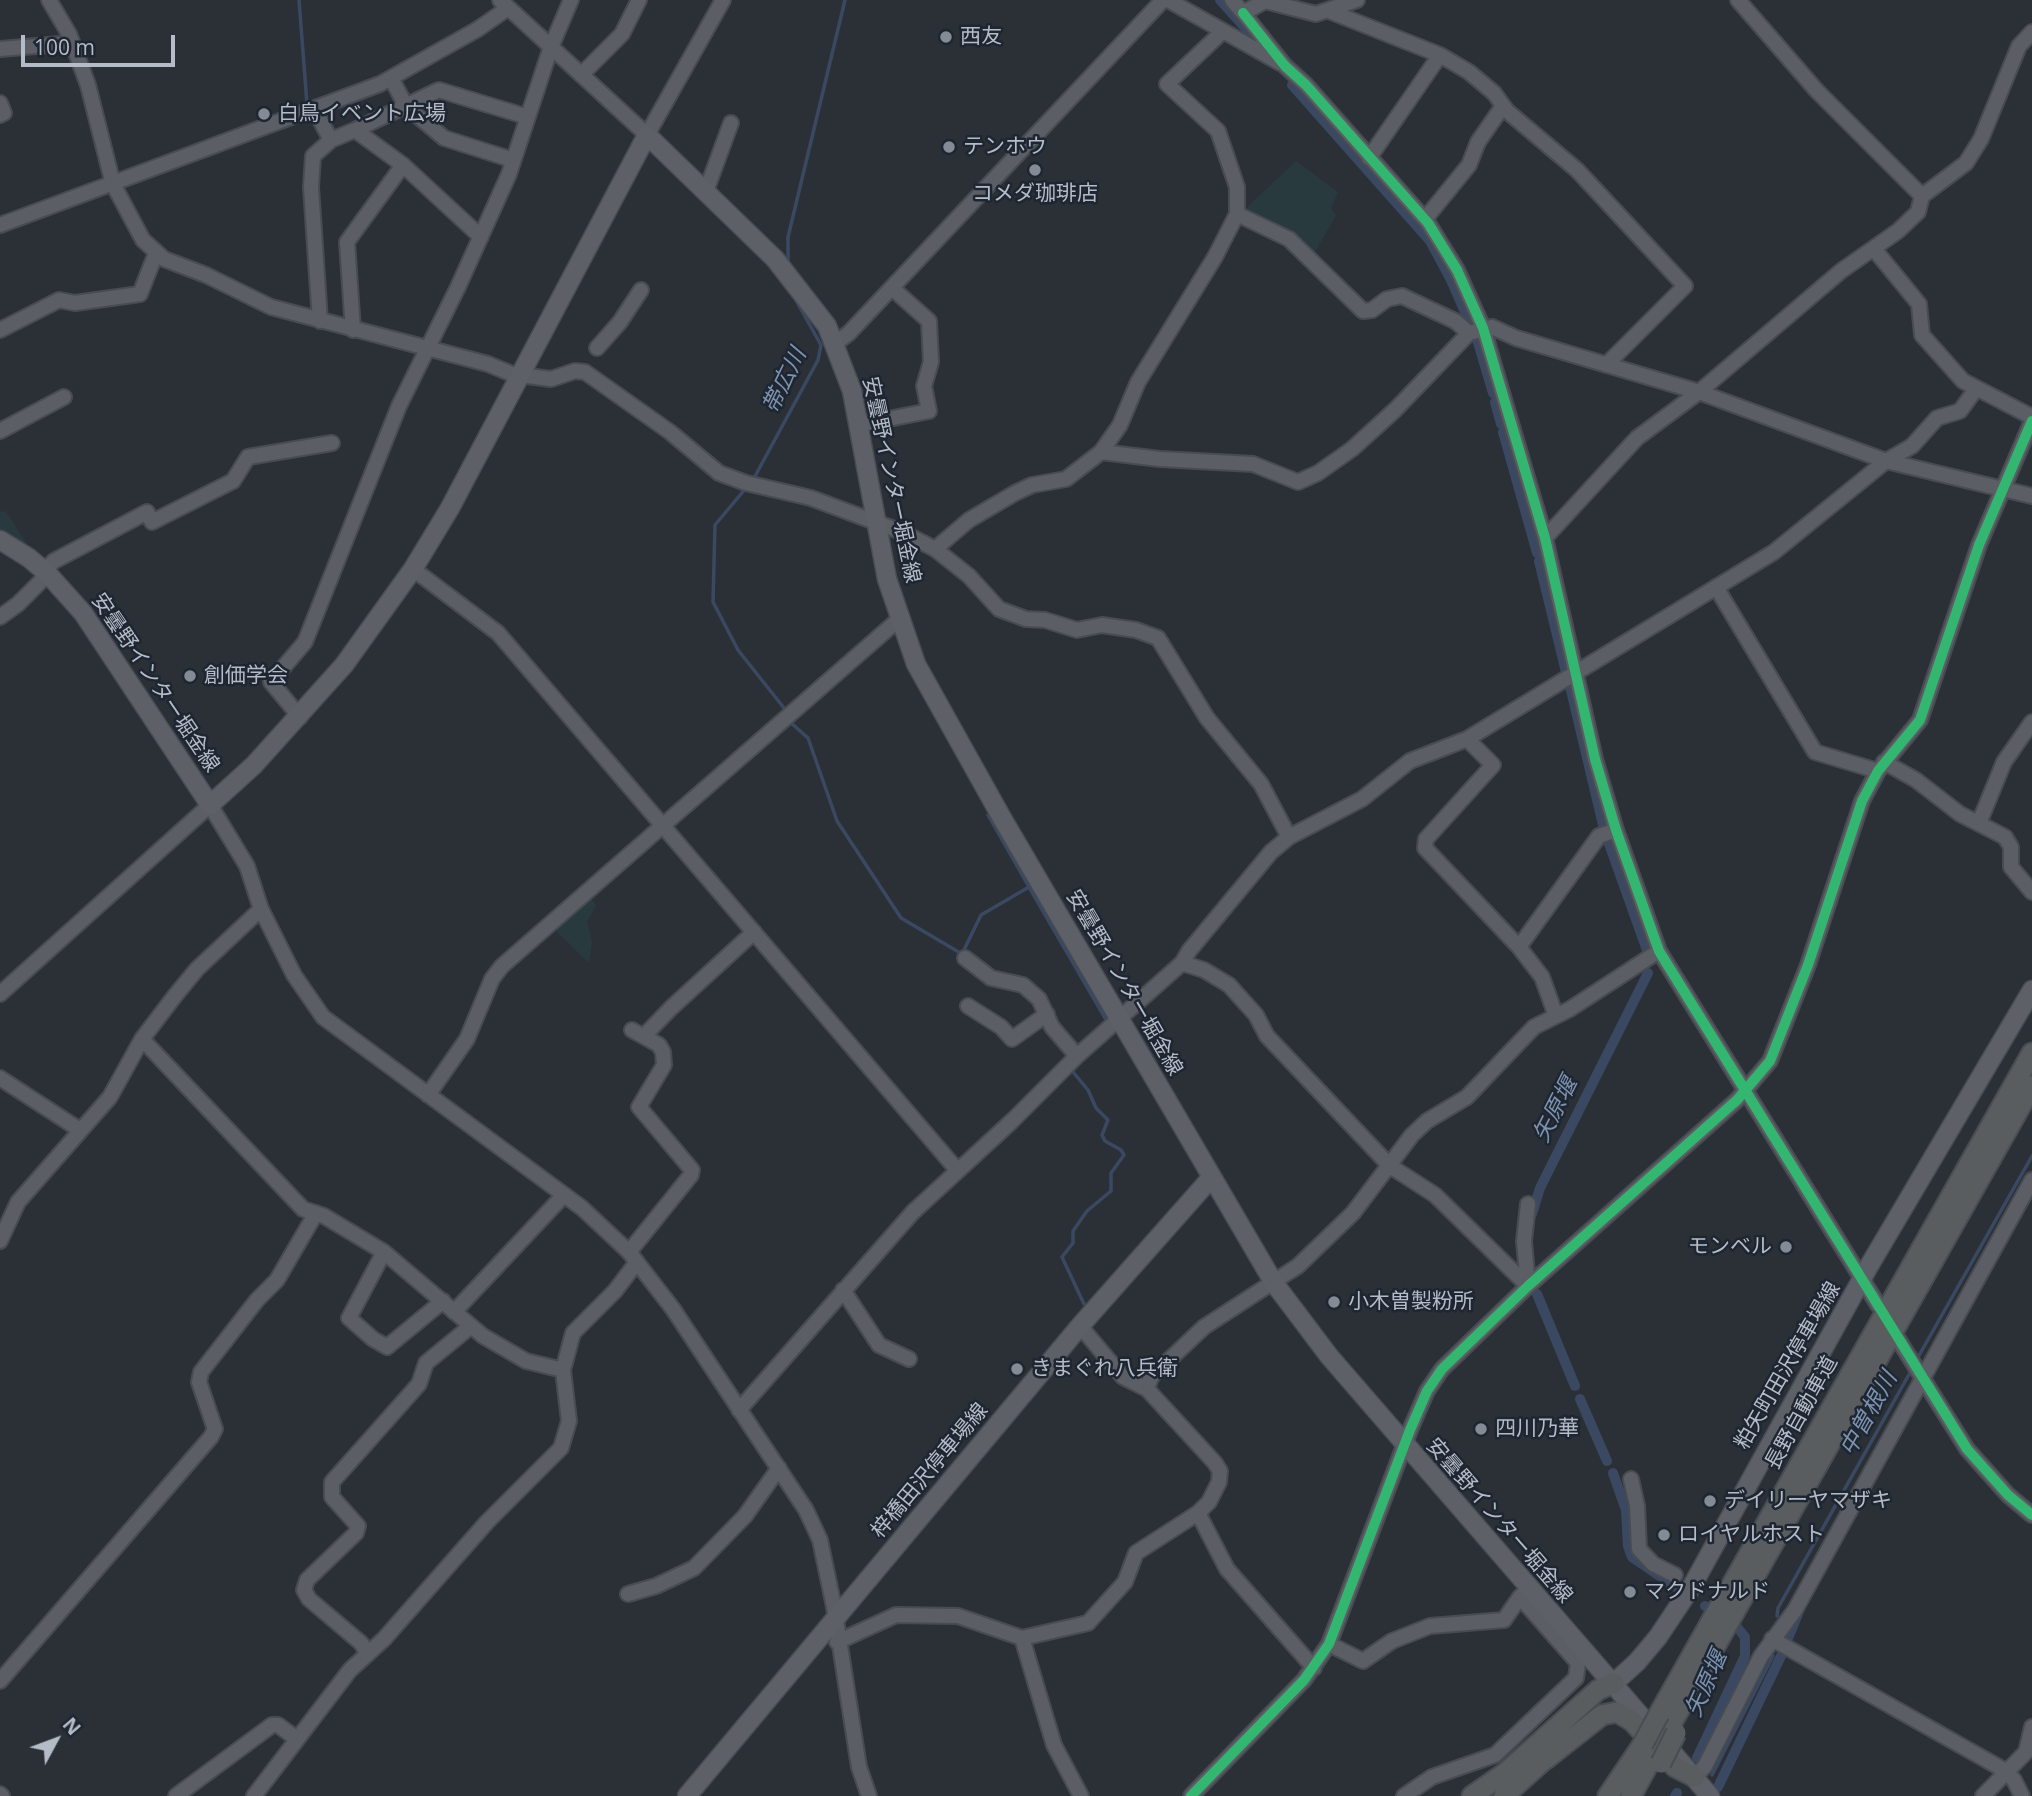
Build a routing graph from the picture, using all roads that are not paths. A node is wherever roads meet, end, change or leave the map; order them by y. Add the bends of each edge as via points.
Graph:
1 (49, 0) edge
2 (571, 0) edge
3 (639, 0) edge
4 (723, 0) edge
5 (1163, 0) edge
6 (1168, 0) edge
7 (1232, 0) edge
8 (1357, 0) edge
9 (1738, 0) edge
10 (504, 4) edge
11 (1329, 10) junction
12 (1243, 13) junction
13 (2032, 32) edge
14 (1221, 33) junction
15 (72, 43) junction
16 (551, 47) junction
17 (0, 49) edge
18 (1440, 55) junction
19 (1285, 66) junction
20 (581, 75) junction
21 (391, 78) junction
22 (0, 103) edge
23 (406, 106) junction
24 (1503, 106) junction
25 (314, 109) junction
26 (0, 115) edge
27 (527, 117) junction
28 (731, 123) dead end
29 (355, 130) junction
30 (647, 135) junction
31 (331, 140) junction
32 (1369, 158) junction
33 (513, 160) junction
34 (403, 165) junction
35 (113, 184) junction
36 (706, 191) junction
37 (1922, 196) junction
38 (1237, 214) junction
39 (1426, 219) junction
40 (0, 225) edge
41 (481, 237) junction
42 (1874, 249) junction
43 (156, 253) junction
44 (892, 288) junction
45 (641, 290) dead end
46 (320, 321) junction
47 (1483, 328) junction
48 (0, 330) edge
49 (353, 330) junction
50 (1469, 333) junction
51 (836, 344) junction
52 (428, 348) junction
53 (597, 348) dead end
54 (1606, 365) junction
55 (520, 375) junction
56 (1976, 388) junction
57 (1699, 392) junction
58 (64, 397) dead end
59 (2032, 419) edge
60 (858, 425) junction
61 (0, 431) edge
62 (332, 443) dead end
63 (1101, 452) junction
64 (1886, 461) junction
65 (2006, 489) junction
66 (2032, 496) edge
67 (875, 524) junction
68 (1545, 538) junction
69 (0, 540) edge
70 (935, 549) junction
71 (413, 569) junction
72 (46, 573) junction
73 (1716, 587) junction
74 (0, 617) edge
75 (898, 620) junction
76 (1578, 672) junction
77 (300, 717) junction
78 (2032, 722) edge
79 (1467, 738) junction
80 (1881, 766) junction
81 (210, 805) junction
82 (1979, 823) junction
83 (663, 824) junction
84 (1616, 830) junction
85 (1289, 837) junction
86 (2032, 892) edge
87 (261, 909) junction
88 (754, 932) junction
89 (1518, 947) junction
90 (1659, 951) junction
91 (965, 958) dead end
92 (1182, 963) junction
93 (2032, 990) edge
94 (0, 994) edge
95 (968, 1006) dead end
96 (1046, 1014) junction
97 (1556, 1016) junction
98 (1119, 1021) junction
99 (142, 1039) junction
100 (2032, 1053) edge
101 (1077, 1056) junction
102 (0, 1078) edge
103 (2032, 1086) edge
104 (1744, 1093) junction
105 (428, 1095) junction
106 (80, 1130) junction
107 (1390, 1166) junction
108 (958, 1171) junction
109 (1211, 1178) junction
110 (2032, 1180) edge
111 (563, 1195) junction
112 (1528, 1204) dead end
113 (316, 1213) junction
114 (0, 1241) edge
115 (384, 1252) junction
116 (633, 1257) junction
117 (1863, 1279) junction
118 (1274, 1283) junction
119 (1528, 1286) junction
120 (843, 1290) junction
121 (443, 1301) junction
122 (1878, 1306) dead end
123 (454, 1312) junction
124 (471, 1326) junction
125 (1080, 1326) junction
126 (1898, 1339) dead end
127 (909, 1359) dead end
128 (563, 1370) junction
129 (1921, 1377) junction
130 (1147, 1389) junction
131 (739, 1410) junction
132 (1406, 1444) junction
133 (779, 1468) junction
134 (1631, 1479) dead end
135 (1198, 1513) junction
136 (2032, 1514) edge
137 (1675, 1575) dead end
138 (1526, 1592) junction
139 (628, 1594) dead end
140 (835, 1620) junction
141 (1022, 1638) junction
142 (1772, 1639) junction
143 (837, 1642) junction
144 (1329, 1644) junction
145 (368, 1654) junction
146 (1314, 1668) junction
147 (0, 1681) edge
148 (1614, 1683) junction
149 (1668, 1724) junction
150 (2032, 1727) edge
151 (297, 1739) junction
152 (1652, 1754) junction
153 (1546, 1759) junction
154 (2008, 1773) junction
155 (1695, 1777) junction
156 (176, 1796) edge
157 (254, 1796) edge
158 (687, 1796) edge
159 (869, 1796) edge
160 (1081, 1796) edge
161 (1191, 1796) edge
162 (1404, 1796) edge
163 (1472, 1796) edge
164 (1504, 1796) edge
165 (1611, 1796) edge
166 (1631, 1796) edge
167 (1644, 1796) edge
168 (1710, 1796) edge
169 (1983, 1796) edge
170 (2022, 1796) edge

1 - 15 street
2 - 16 street
3 - 20 street via 622,34
4 - 30 street
5 - 44 street
6 - 14 street
7 - 12 street
8 - 11 street
9 - 37 street via 1817,91
10 - 16 street
10 - 21 street
11 - 12 street via 1303,13 1265,1
11 - 18 street
12 - 19 street
13 - 37 street via 2019,46 1981,139 1966,163
14 - 19 street
14 - 38 street via 1167,84 1218,131 1237,187
15 - 17 street
15 - 35 street via 88,85
16 - 20 street
16 - 27 street
18 - 24 street via 1469,72
18 - 32 street
19 - 32 street
20 - 30 street
21 - 23 street
21 - 25 street
22 - 26 street via 4,113
23 - 27 street via 439,90
23 - 29 street
23 - 33 street via 444,138
24 - 39 street via 1478,142 1469,165
24 - 54 street via 1577,170 1685,286
25 - 31 street
25 - 35 street
27 - 33 street
28 - 36 street
29 - 31 street
29 - 34 street
30 - 36 main road, 安曇野インター堀金線
30 - 55 main road, 安曇野インター堀金線
31 - 46 street via 313,156 311,187
32 - 39 street
33 - 41 street
34 - 41 street
34 - 49 street via 347,242
35 - 40 street
35 - 43 street via 143,240
36 - 51 main road, 安曇野インター堀金線 via 794,280
37 - 42 street via 1918,212
38 - 50 street via 1289,239 1363,311 1402,296 1455,321
38 - 63 street
39 - 47 street via 1457,270
41 - 52 street
42 - 56 street via 1919,304 1922,335 1963,381
42 - 57 street
43 - 46 street via 271,307
43 - 48 street via 139,294 75,303 59,300
44 - 51 street
44 - 60 street via 929,321 931,362 924,386 929,411
45 - 53 street
46 - 49 street
47 - 50 street
47 - 54 street via 1492,327
47 - 68 street
49 - 52 street
50 - 63 street via 1352,449 1298,482 1253,464
51 - 60 main road, 安曇野インター堀金線
52 - 55 street
52 - 77 street via 305,642 271,682
54 - 57 street
55 - 67 street via 551,379 584,372 719,473 811,498
55 - 71 main road, 安曇野インター堀金線
56 - 59 street
56 - 64 street via 1960,411 1937,418 1912,446
57 - 64 street
57 - 68 street via 1637,438
58 - 61 street
59 - 65 street
60 - 67 main road, 安曇野インター堀金線
62 - 72 street via 248,457 233,481 152,522 147,512 54,561
63 - 70 street via 1066,479 1015,493 969,520
64 - 65 street
64 - 73 street via 1774,552
65 - 66 street
65 - 80 street via 1979,545 1920,720
67 - 70 street
67 - 75 main road, 安曇野インター堀金線
68 - 76 street
69 - 72 main road, 安曇野インター堀金線
70 - 85 street via 969,576 999,609 1077,630 1102,625 1158,638 1207,718 1261,784
71 - 77 main road, 安曇野インター堀金線
71 - 83 street via 498,633
72 - 74 street
72 - 81 main road, 安曇野インター堀金線 via 83,613
73 - 76 street
73 - 80 street via 1815,752
75 - 83 street
75 - 98 main road, 安曇野インター堀金線 via 929,691
76 - 79 street
76 - 84 street via 1595,759
77 - 81 main road, 安曇野インター堀金線
78 - 82 street via 2004,762
79 - 85 street via 1410,761 1362,799
79 - 89 street via 1493,765 1426,839 1425,848
80 - 82 street
80 - 104 street via 1862,801 1808,965 1770,1061
81 - 87 street via 247,866
81 - 94 street
82 - 86 street via 2009,841 2011,867
83 - 88 street
83 - 105 street via 502,966 467,1039
84 - 89 street via 1599,836
84 - 90 street
85 - 92 street via 1271,852
87 - 99 street via 197,969
87 - 105 street via 293,975 323,1017
88 - 108 street
88 - 116 street via 638,1033 659,1045 664,1065 639,1107 692,1170
89 - 97 street via 1542,977
90 - 97 street
90 - 104 street
91 - 96 street via 991,978 1023,985 1039,999
92 - 98 street
92 - 107 street via 1229,985 1268,1036
93 - 117 main road, 粕矢町田沢停車場線
95 - 96 street via 1013,1039
96 - 101 street
97 - 107 street via 1527,1034 1467,1097 1427,1121
98 - 101 street
98 - 109 main road, 安曇野インター堀金線
99 - 106 street via 110,1097
99 - 113 street via 303,1209
100 - 149 highway, 長野自動車道
101 - 108 street
102 - 106 street
103 - 149 highway, 長野自動車道
104 - 117 street
104 - 119 street
105 - 111 street
106 - 114 street via 24,1194
107 - 118 street via 1353,1213
107 - 119 street via 1435,1195
108 - 120 street via 913,1212
109 - 118 main road, 安曇野インター堀金線
109 - 125 main road, 梓橋田沢停車場線
110 - 129 street
111 - 116 street
111 - 123 street
112 - 119 street via 1524,1241
113 - 115 street
113 - 147 street via 277,1280 201,1372 199,1382 215,1429 211,1437
115 - 121 street
115 - 121 street via 349,1318 373,1339 387,1347
116 - 128 street via 615,1291 573,1333
116 - 131 street via 661,1291
117 - 122 street
117 - 148 main road, 粕矢町田沢停車場線 via 1692,1586 1658,1637
118 - 130 street via 1204,1327 1151,1377
118 - 132 main road, 安曇野インター堀金線 via 1329,1356
119 - 132 street via 1442,1369 1427,1391
120 - 127 street via 879,1345
120 - 131 street
121 - 123 street
123 - 124 street
124 - 128 street via 526,1361
124 - 145 street via 426,1363 419,1384 332,1482 332,1497 358,1526 356,1534 307,1580 303,1590
125 - 130 street via 1123,1377
125 - 140 main road, 梓橋田沢停車場線
126 - 129 street
128 - 145 street via 569,1421 561,1448
129 - 136 street via 1967,1449 2008,1495
129 - 142 street via 1795,1610
130 - 135 street via 1220,1471 1209,1502
131 - 133 street
132 - 138 main road, 安曇野インター堀金線
132 - 144 street
133 - 139 street via 745,1516 694,1568
133 - 140 street via 820,1540
134 - 137 street via 1639,1549
135 - 141 street via 1136,1553 1125,1582 1088,1623
135 - 146 street via 1227,1569
138 - 144 street via 1504,1620 1430,1626 1392,1641 1363,1661
138 - 148 main road, 安曇野インター堀金線
138 - 162 street via 1578,1663 1576,1678 1495,1755 1432,1777
140 - 143 street
140 - 158 main road, 梓橋田沢停車場線
141 - 143 street via 958,1616 912,1614 896,1615
141 - 160 street via 1054,1745
142 - 154 street
142 - 155 street
143 - 159 street via 859,1767
144 - 146 street
145 - 151 street via 350,1670
146 - 161 street
148 - 153 highway via 1595,1711
148 - 155 main road, 安曇野インター堀金線
148 - 163 highway via 1592,1695 1505,1773
149 - 152 highway, bridge
150 - 154 street via 2026,1752
151 - 156 street via 272,1725
151 - 157 street
152 - 165 highway
152 - 166 highway
152 - 167 highway
153 - 155 highway via 1602,1715 1617,1712 1632,1721 1675,1767
153 - 164 highway
154 - 169 street
154 - 170 street
155 - 168 main road, 安曇野インター堀金線

